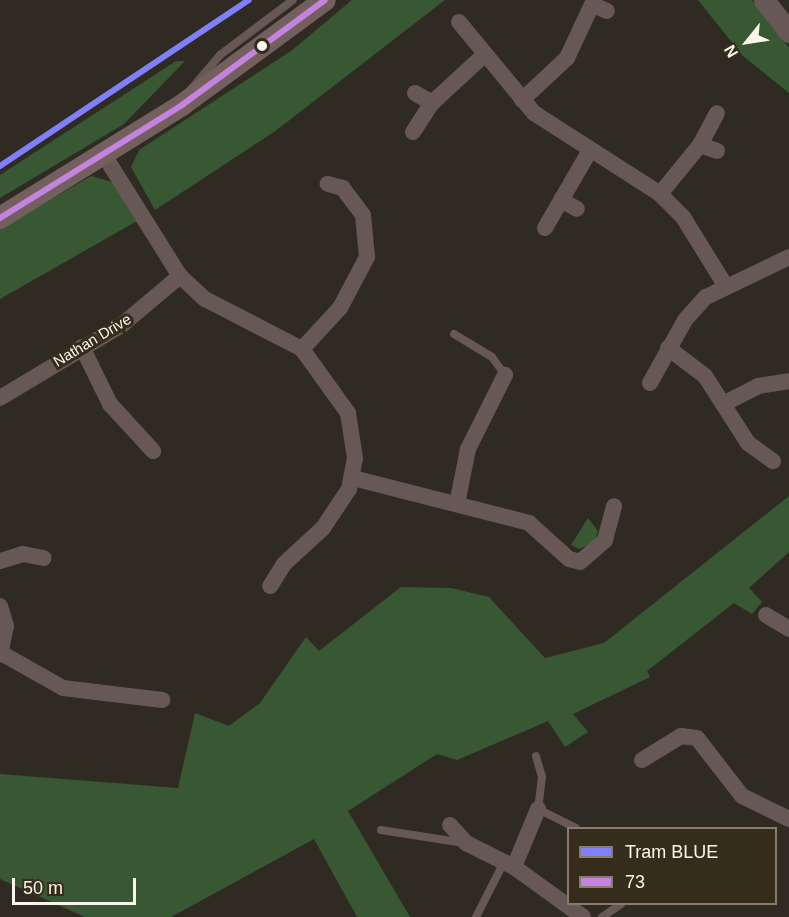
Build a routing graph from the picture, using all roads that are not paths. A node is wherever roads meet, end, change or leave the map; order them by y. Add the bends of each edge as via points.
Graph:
1 (294, 0) edge
2 (325, 0) edge
3 (764, 0) edge
4 (598, 6) edge
5 (459, 22) dead end
6 (789, 32) edge
7 (484, 55) junction
8 (416, 93) dead end
9 (522, 100) junction
10 (432, 103) junction
11 (182, 105) junction
12 (717, 113) dead end
13 (413, 132) dead end
14 (700, 145) junction
15 (717, 151) dead end
16 (589, 152) junction
17 (104, 155) junction
18 (328, 184) dead end
19 (660, 194) junction
20 (561, 200) junction
21 (577, 209) dead end
22 (0, 218) edge
23 (545, 228) dead end
24 (789, 257) edge
25 (180, 276) junction
26 (725, 285) junction
27 (454, 334) dead end
28 (82, 347) junction
29 (668, 348) junction
30 (302, 349) junction
31 (505, 375) joint
32 (789, 381) edge
33 (650, 383) dead end
34 (0, 398) edge
35 (723, 404) junction
36 (153, 451) dead end
37 (773, 461) dead end
38 (353, 478) junction
39 (457, 504) junction
40 (614, 506) dead end
41 (44, 558) dead end
42 (0, 561) edge
43 (270, 586) dead end
44 (0, 606) edge
45 (766, 615) dead end
46 (789, 629) edge
47 (0, 653) edge
48 (162, 700) dead end
49 (536, 756) dead end
50 (642, 760) dead end
51 (538, 809) junction
52 (777, 821) edge
53 (450, 825) dead end
54 (574, 827) edge
55 (381, 830) dead end
56 (466, 843) junction
57 (509, 864) junction
58 (618, 905) edge
59 (476, 917) edge
60 (583, 917) edge
61 (602, 917) edge

1 - 11 lane via 220,55
2 - 11 main road
3 - 6 street
4 - 9 street via 567,58
5 - 7 street
7 - 9 street
7 - 10 street
8 - 10 street
9 - 16 street
10 - 13 street
11 - 17 main road
12 - 14 street
14 - 15 street
14 - 19 street
16 - 19 street
16 - 20 street
17 - 22 main road
17 - 25 street
18 - 30 street via 343,188 363,215 367,257 340,308
19 - 26 street via 683,217
20 - 21 street
20 - 23 street
24 - 26 street
25 - 28 street, Nathan Drive via 123,324
25 - 30 street via 205,299
26 - 29 street via 684,320
27 - 31 lane via 492,357
28 - 34 street, Nathan Drive
28 - 36 street via 110,404
29 - 33 street
29 - 35 street via 705,376
30 - 38 street via 348,413
31 - 39 street via 468,449
32 - 35 street via 758,386
35 - 37 street via 748,443
38 - 39 street
38 - 43 street via 337,510 279,568
39 - 40 street via 529,523 569,559 580,562 605,540
41 - 42 street via 23,554
44 - 47 street via 6,626
45 - 46 street
47 - 48 street via 63,687
49 - 51 lane via 542,777
50 - 52 street via 681,736 697,738 726,782
51 - 54 lane
51 - 57 street
53 - 56 street
55 - 56 lane
56 - 57 street
57 - 59 lane
57 - 60 street
58 - 61 lane

